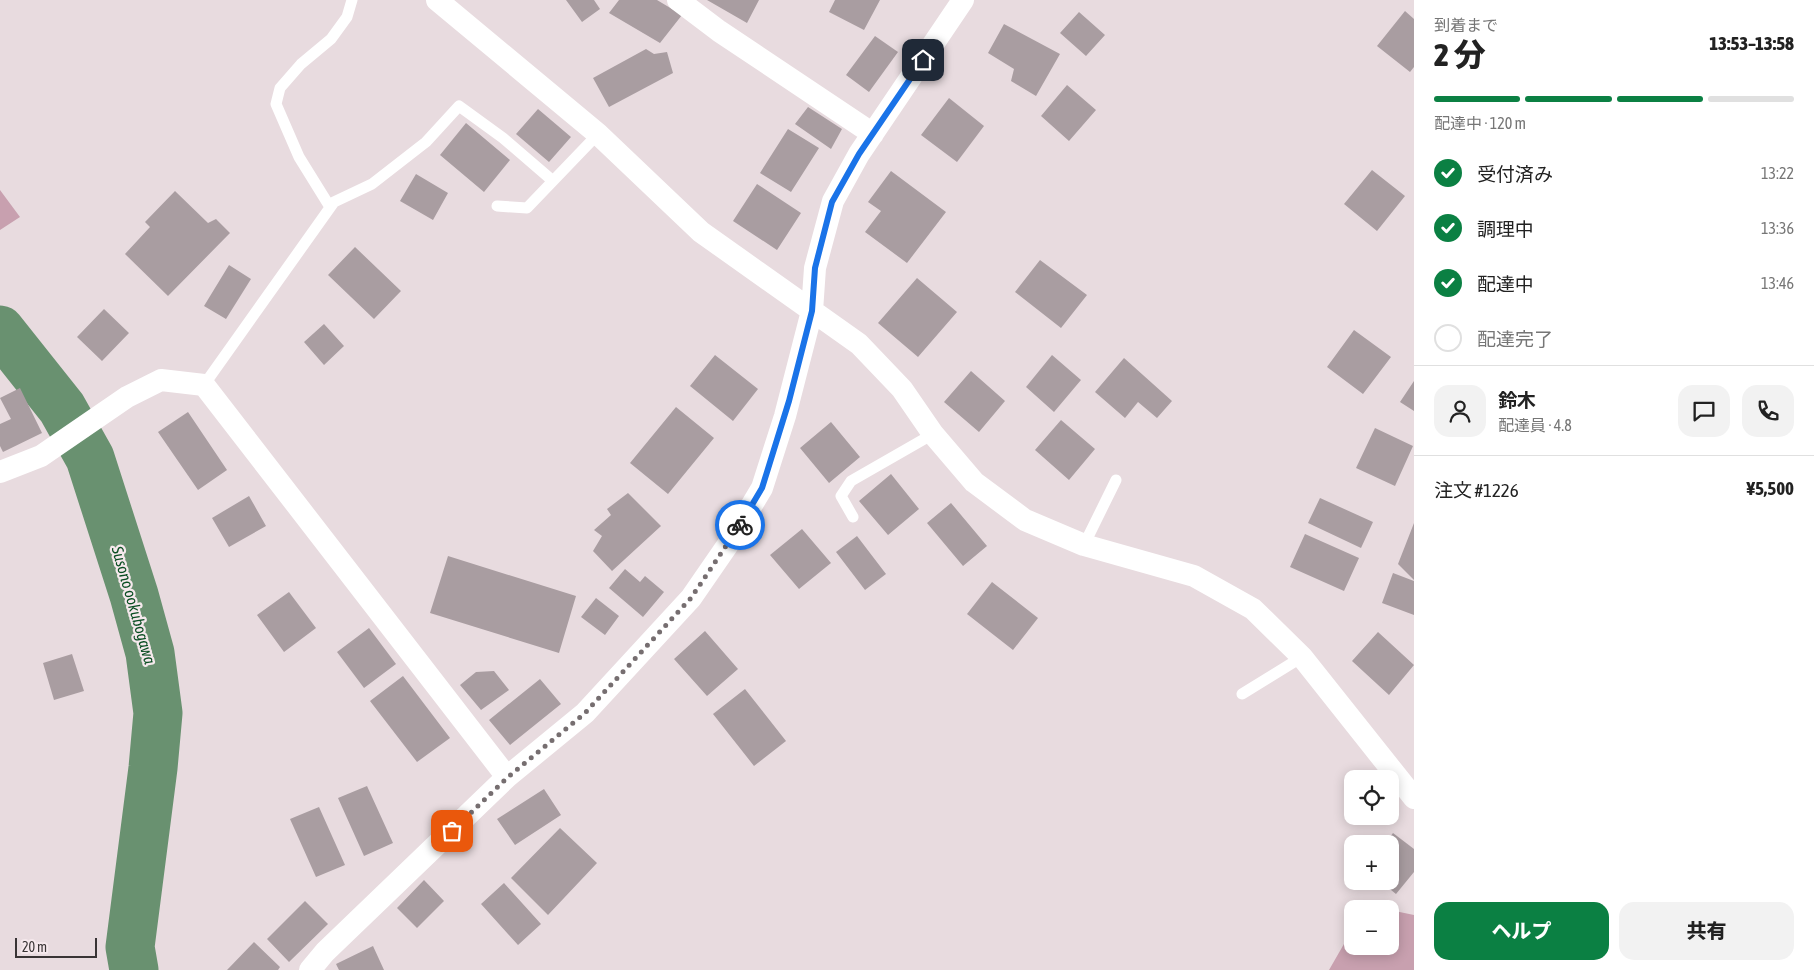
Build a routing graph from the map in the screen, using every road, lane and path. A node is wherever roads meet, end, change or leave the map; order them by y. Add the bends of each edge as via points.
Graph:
1 (352, 0) edge
2 (437, 0) edge
3 (678, 0) edge
4 (963, 0) edge
5 (598, 134) junction
6 (872, 134) junction
7 (553, 181) junction
8 (497, 206) dead end
9 (330, 207) junction
10 (812, 311) junction
11 (204, 385) junction
12 (933, 434) junction
13 (0, 472) edge
14 (1116, 480) dead end
15 (853, 517) dead end
16 (1084, 545) junction
17 (1302, 657) junction
18 (1242, 694) dead end
19 (508, 777) junction
20 (1414, 798) edge
21 (310, 970) edge

1 - 9 lane via 347,17 331,39 300,64 280,88 276,104 299,158
2 - 5 street
3 - 6 street
4 - 6 street
5 - 7 lane
5 - 10 street via 701,232
6 - 10 street via 832,202 815,268
7 - 8 lane via 527,208
7 - 9 lane via 459,106 426,142 372,184
9 - 11 lane
10 - 12 street via 859,344 902,389
10 - 19 street via 790,399 762,488 731,540 691,598 585,713
11 - 13 street via 161,380 127,397 41,456
11 - 19 street
12 - 15 lane via 851,481 841,496
12 - 16 street via 974,482 1025,520
14 - 16 lane
16 - 17 street via 1194,576 1253,609
17 - 18 lane
17 - 20 street
19 - 21 street

